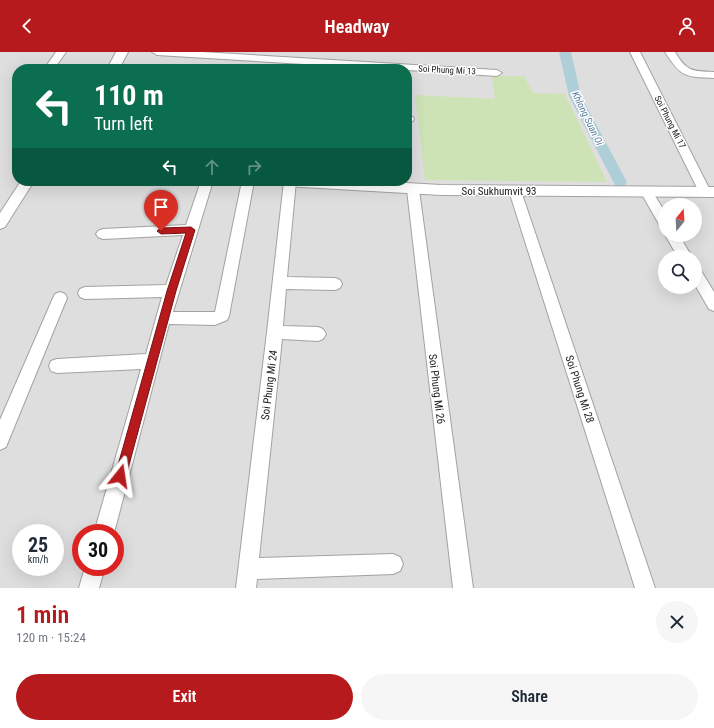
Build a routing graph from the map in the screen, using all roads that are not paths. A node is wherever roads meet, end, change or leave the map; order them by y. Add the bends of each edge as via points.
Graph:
1 (61, 52) edge
2 (122, 52) edge
3 (157, 52) edge
4 (635, 52) edge
5 (670, 52) edge
6 (299, 56) edge
7 (52, 64) edge
8 (116, 64) edge
9 (392, 64) edge
10 (412, 66) edge
11 (496, 73) dead end
12 (714, 75) edge
13 (24, 186) edge
14 (205, 186) edge
15 (247, 186) edge
16 (290, 186) edge
17 (358, 186) edge
18 (413, 190) junction
19 (515, 191) junction
20 (646, 192) junction
21 (710, 192) edge
22 (658, 212) edge
23 (2, 217) edge
24 (191, 230) junction
25 (103, 234) dead end
26 (280, 284) junction
27 (334, 284) dead end
28 (702, 285) edge
29 (171, 291) junction
30 (85, 293) dead end
31 (60, 298) dead end
32 (714, 305) edge
33 (164, 318) junction
34 (275, 332) junction
35 (318, 334) dead end
36 (152, 361) junction
37 (57, 366) dead end
38 (0, 441) edge
39 (107, 524) edge
40 (393, 564) dead end
41 (92, 576) edge
42 (247, 579) edge
43 (89, 588) edge
44 (463, 588) edge
45 (645, 588) edge

1 - 7 street
2 - 8 street
3 - 6 street, Soi Phung Mi 13
4 - 21 street, Soi Phung Mi 17
5 - 12 street via 686,73
6 - 9 street, Soi Phung Mi 13
10 - 11 street, Soi Phung Mi 13
13 - 23 street
14 - 24 street
15 - 33 street via 222,316
16 - 26 street, Soi Phung Mi 24
17 - 18 street, Soi Sukhumvit 93
18 - 19 street, Soi Sukhumvit 93
18 - 44 street, Soi Phung Mi 26
19 - 20 street, Soi Sukhumvit 93
19 - 45 street, Soi Phung Mi 28
20 - 21 street, Soi Sukhumvit 93
20 - 22 street
24 - 25 street
24 - 29 street
26 - 27 street
26 - 34 street, Soi Phung Mi 24
28 - 32 street
29 - 30 street
29 - 33 street
31 - 38 street
33 - 36 street
34 - 35 street
34 - 42 street, Soi Phung Mi 24
36 - 37 street
36 - 39 street
40 - 42 street
41 - 43 street

